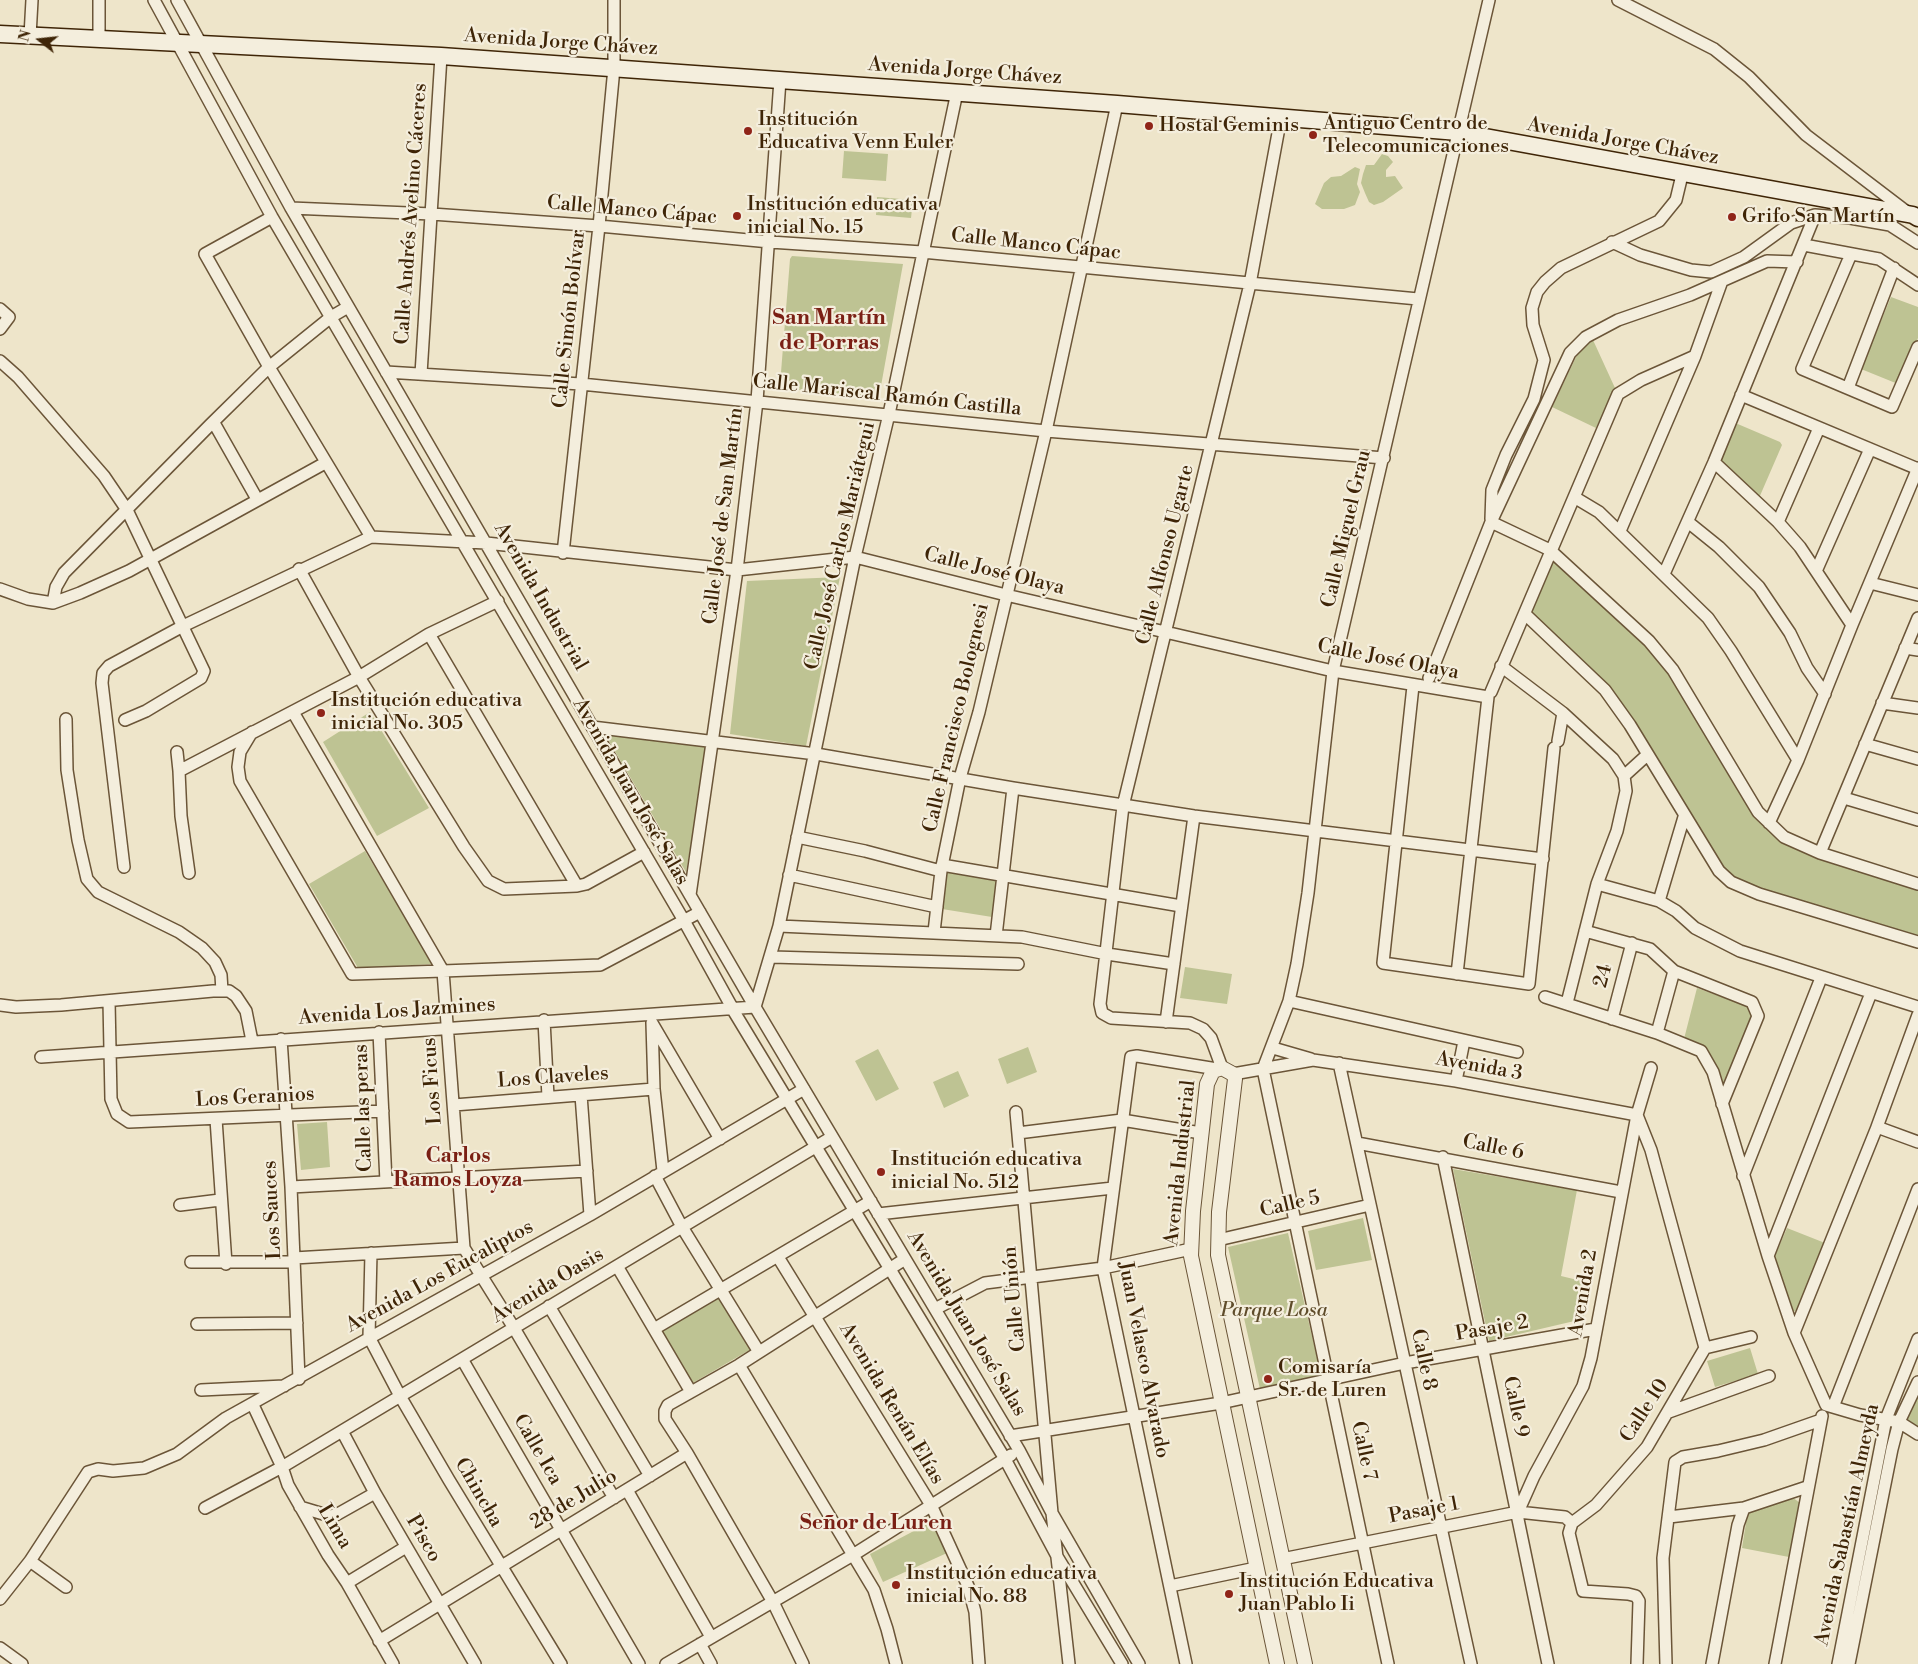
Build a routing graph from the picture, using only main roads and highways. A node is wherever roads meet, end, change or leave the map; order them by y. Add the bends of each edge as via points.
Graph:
1 (0, 34) edge
2 (1916, 217) edge

1 - 2 main road, Avenida Jorge Chávez via 441,56 957,92 1458,132

